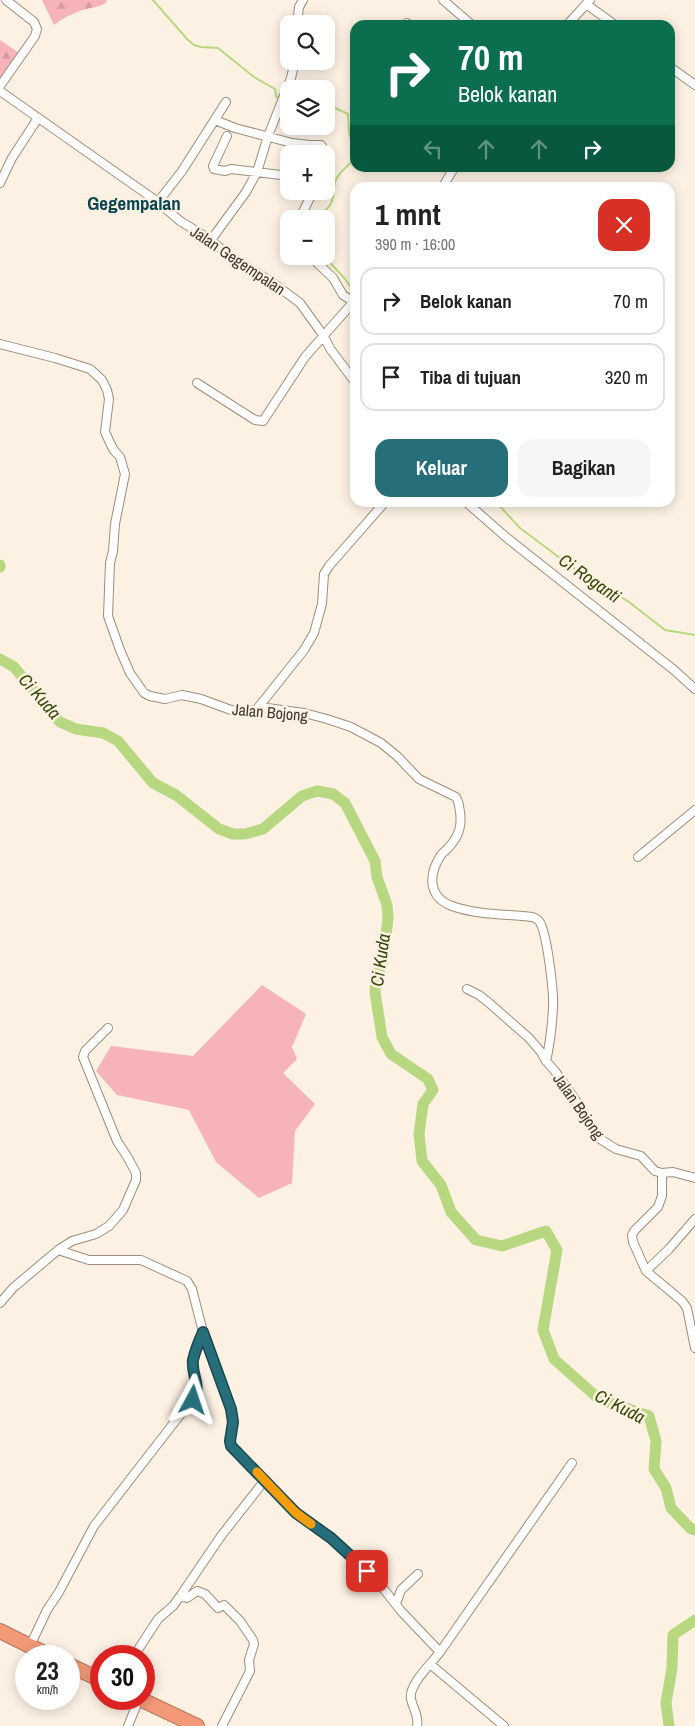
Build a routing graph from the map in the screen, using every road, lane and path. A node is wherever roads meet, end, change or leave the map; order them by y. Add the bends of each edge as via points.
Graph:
1 (6, 0) edge
2 (303, 0) edge
3 (443, 0) edge
4 (458, 0) edge
5 (588, 2) edge
6 (451, 7) junction
7 (298, 15) edge
8 (464, 18) joint
9 (466, 20) edge
10 (572, 20) edge
11 (609, 20) edge
12 (292, 70) edge
13 (675, 71) edge
14 (695, 85) edge
15 (0, 86) edge
16 (0, 90) edge
17 (226, 102) dead end
18 (38, 118) junction
19 (215, 120) junction
20 (227, 136) dead end
21 (268, 136) junction
22 (322, 145) edge
23 (257, 172) junction
24 (280, 175) edge
25 (0, 183) edge
26 (158, 202) junction
27 (211, 240) junction
28 (319, 265) edge
29 (350, 299) edge
30 (350, 305) edge
31 (323, 335) junction
32 (0, 344) edge
33 (350, 375) edge
34 (197, 383) dead end
35 (381, 507) edge
36 (472, 507) edge
37 (695, 689) edge
38 (257, 709) junction
39 (695, 810) edge
40 (638, 857) dead end
41 (467, 989) dead end
42 (108, 1028) dead end
43 (546, 1061) junction
44 (662, 1173) junction
45 (695, 1178) edge
46 (695, 1219) edge
47 (58, 1250) junction
48 (646, 1271) junction
49 (0, 1303) edge
50 (203, 1332) junction
51 (695, 1348) edge
52 (572, 1463) dead end
53 (265, 1480) junction
54 (418, 1574) dead end
55 (181, 1595) junction
56 (396, 1604) junction
57 (0, 1631) edge
58 (28, 1645) edge
59 (30, 1645) edge
60 (141, 1645) edge
61 (440, 1652) junction
62 (430, 1664) junction
63 (155, 1706) edge
64 (135, 1710) edge
65 (128, 1726) edge
66 (197, 1726) edge
67 (222, 1726) edge
68 (418, 1726) edge
69 (504, 1726) edge

1 - 15 street via 34,22 37,29
2 - 7 street
3 - 6 street
4 - 6 street
5 - 10 street
5 - 11 street
6 - 8 street
8 - 9 street
12 - 21 street
13 - 14 street
16 - 18 street, Jalan Gegempalan
17 - 19 street
18 - 25 street
18 - 26 street, Jalan Gegempalan
19 - 21 street
19 - 26 street
20 - 23 street via 213,168
21 - 22 street via 292,143
21 - 23 street
23 - 24 street
23 - 27 street
26 - 27 street, Jalan Gegempalan via 180,221
27 - 31 street, Jalan Gegempalan via 300,303
28 - 29 street via 333,278 343,295
30 - 31 street
31 - 33 street, Jalan Gegempalan
31 - 34 street via 305,356 263,421 256,420
32 - 38 street, Jalan Bojong via 90,370 102,380 107,390 105,432 125,474 110,563 108,616 130,673 144,693 165,699 182,695 231,710
35 - 38 street via 324,574 322,604 314,633
36 - 37 street
38 - 43 street, Jalan Bojong via 304,713 351,727 388,749 427,784 456,797 460,830 434,870 432,887 439,899 451,906 538,920 549,954 553,1004
39 - 40 street
41 - 43 street, Jalan Bojong via 479,995 528,1038
42 - 47 street via 83,1057 117,1141 136,1173 136,1180 123,1210 109,1226
43 - 44 street, Jalan Bojong via 600,1140 616,1149 641,1156 652,1170
44 - 45 street via 673,1172
44 - 48 street via 661,1202 632,1235
46 - 48 street
47 - 49 street
47 - 50 street via 89,1260 141,1260 187,1281
48 - 51 street via 684,1304
50 - 53 street via 231,1409 231,1446
50 - 59 street via 193,1361 197,1393 94,1526
52 - 61 street
53 - 55 street
53 - 56 street via 296,1513 358,1561
54 - 56 street via 401,1590
55 - 60 street via 158,1619
55 - 67 street via 187,1598 197,1591 218,1608 224,1605 253,1640 250,1671
56 - 61 street
57 - 58 highway
61 - 62 street
62 - 68 street via 411,1694
62 - 69 street
63 - 66 highway
64 - 65 street

